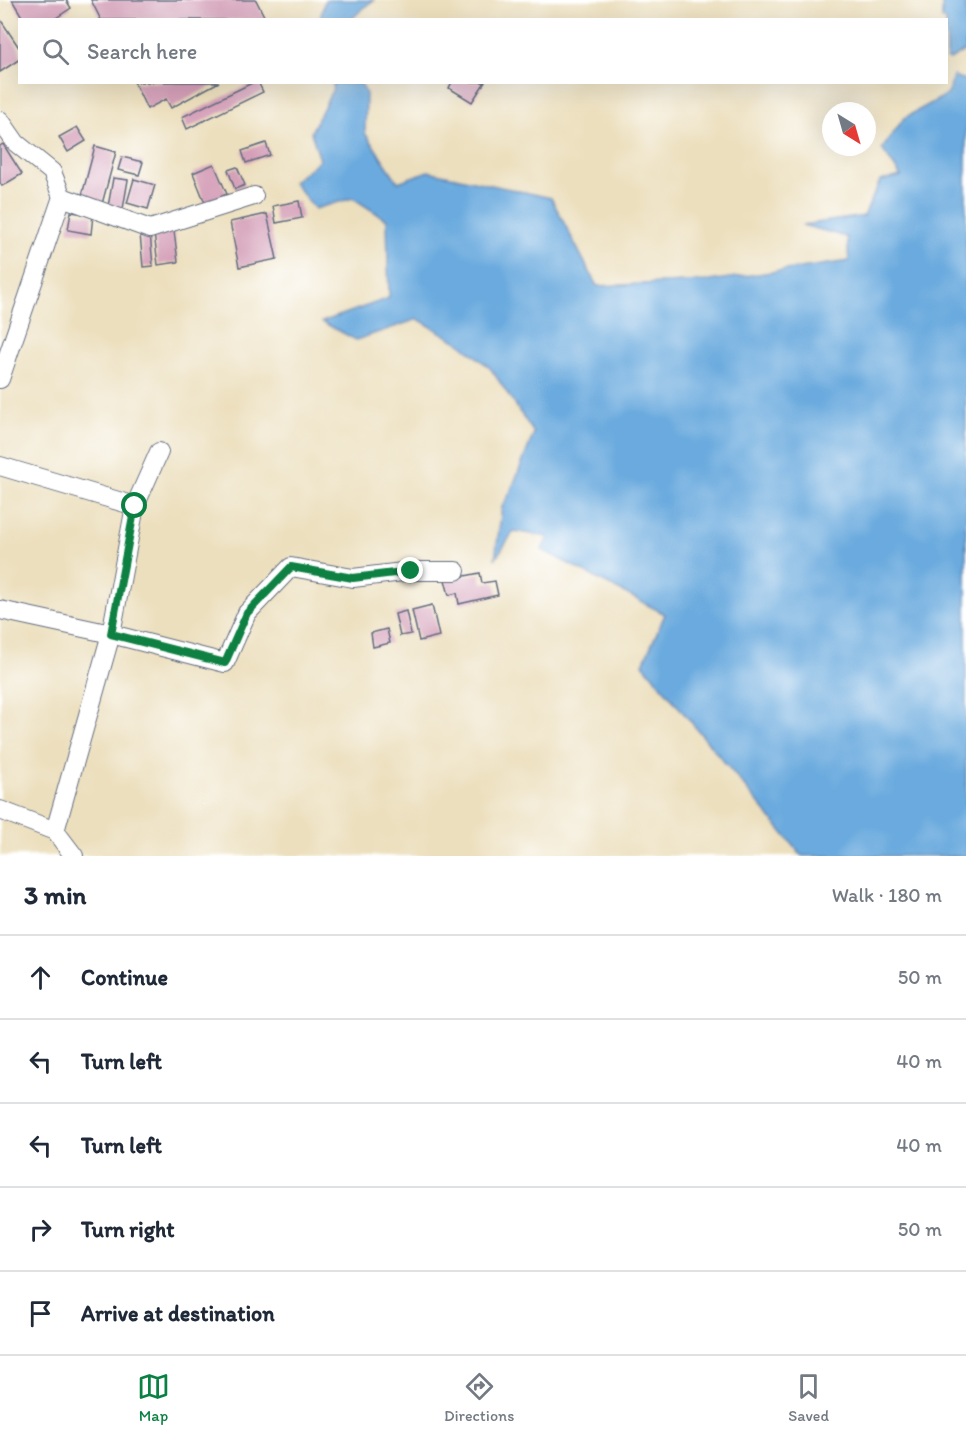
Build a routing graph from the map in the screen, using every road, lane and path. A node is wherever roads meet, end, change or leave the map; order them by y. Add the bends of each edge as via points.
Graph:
1 (0, 120) edge
2 (254, 196) dead end
3 (62, 197) junction
4 (0, 379) edge
5 (159, 452) dead end
6 (0, 466) edge
7 (135, 506) junction
8 (456, 571) dead end
9 (0, 610) edge
10 (111, 634) junction
11 (0, 810) edge
12 (55, 831) junction
13 (74, 856) edge

1 - 3 street via 16,143 52,172
2 - 3 street via 150,229
3 - 4 street
5 - 7 street
6 - 7 street
7 - 10 street
8 - 10 street via 411,571 353,578 291,567 247,613 225,663
9 - 10 street
10 - 12 street
11 - 12 street
12 - 13 street

